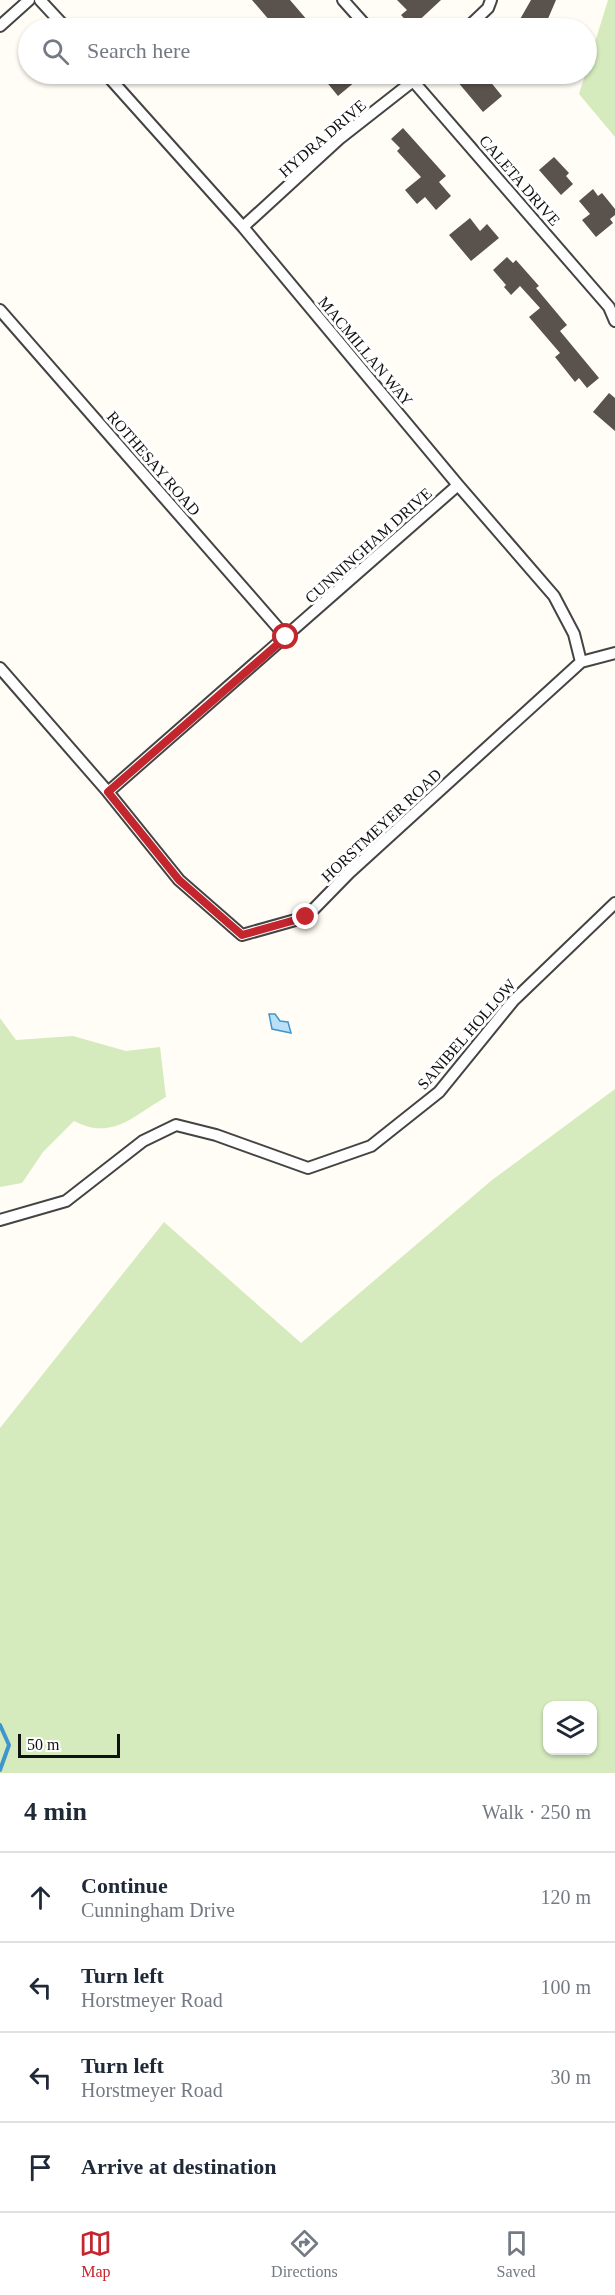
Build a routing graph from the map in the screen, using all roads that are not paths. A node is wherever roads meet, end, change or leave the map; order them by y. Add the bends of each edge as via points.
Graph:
1 (29, 0) edge
2 (40, 0) edge
3 (343, 0) edge
4 (491, 0) edge
5 (57, 18) edge
6 (359, 18) edge
7 (478, 18) edge
8 (0, 26) edge
9 (115, 84) edge
10 (404, 84) edge
11 (421, 84) edge
12 (243, 227) junction
13 (612, 307) edge
14 (0, 310) edge
15 (615, 321) edge
16 (458, 485) junction
17 (286, 637) junction
18 (615, 653) edge
19 (581, 662) junction
20 (0, 668) edge
21 (108, 792) junction
22 (615, 903) edge
23 (0, 1220) edge

1 - 8 street
2 - 5 street
3 - 6 street
4 - 7 street
9 - 12 street, MACMILLAN WAY
10 - 12 street, HYDRA DRIVE
11 - 13 street, CALETA DRIVE
12 - 16 street, MACMILLAN WAY
13 - 15 street, CALETA DRIVE
14 - 17 street, ROTHESAY ROAD
16 - 17 street, CUNNINGHAM DRIVE
16 - 19 street, MACMILLAN WAY via 554,596 574,634
17 - 21 street, CUNNINGHAM DRIVE
18 - 19 street
19 - 21 street, HORSTMEYER ROAD via 349,873 306,917 242,935 179,880
20 - 21 street, HORSTMEYER ROAD
22 - 23 street, SANIBEL HOLLOW via 513,1001 439,1092 371,1146 308,1168 176,1125 143,1141 66,1201

